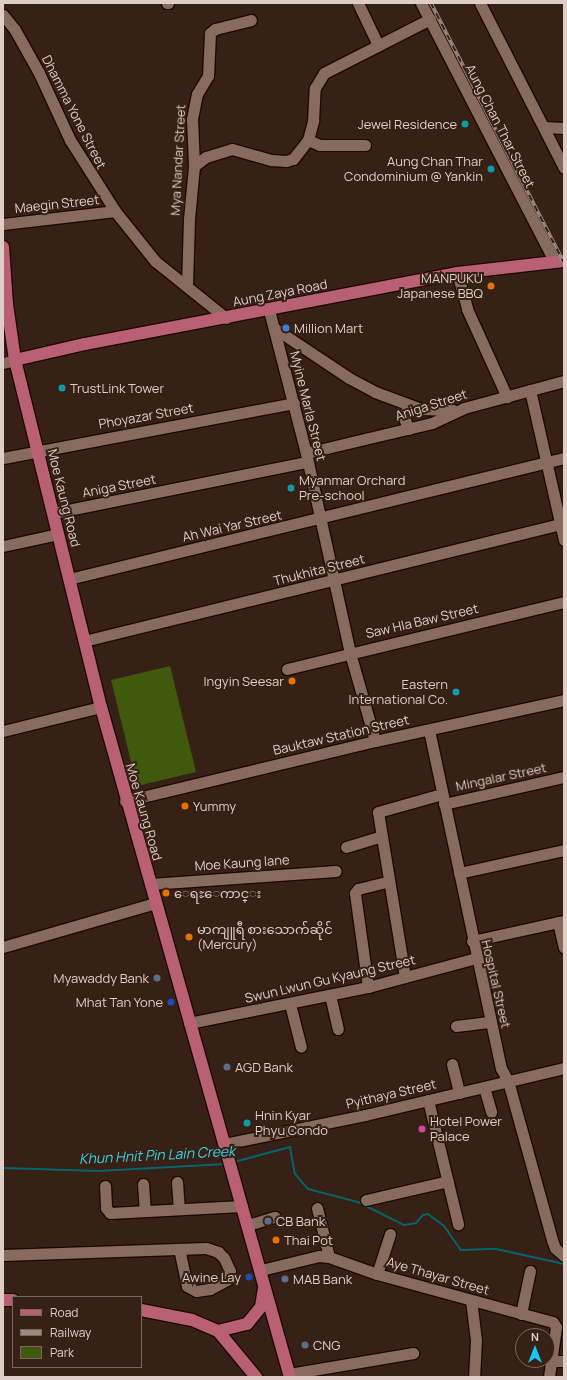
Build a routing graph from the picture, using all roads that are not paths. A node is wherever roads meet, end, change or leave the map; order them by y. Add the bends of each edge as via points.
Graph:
1 (358, 3) edge
2 (421, 3) edge
3 (480, 3) edge
4 (3, 15) edge
5 (430, 19) junction
6 (250, 20) dead end
7 (378, 45) junction
8 (544, 127) junction
9 (564, 128) edge
10 (308, 140) junction
11 (365, 145) dead end
12 (194, 166) junction
13 (564, 168) edge
14 (115, 211) junction
15 (3, 224) edge
16 (3, 247) edge
17 (559, 261) edge
18 (457, 273) junction
19 (187, 286) junction
20 (269, 310) junction
21 (226, 318) junction
22 (274, 328) junction
23 (15, 360) junction
24 (3, 363) edge
25 (564, 381) edge
26 (530, 390) junction
27 (507, 396) junction
28 (294, 403) junction
29 (408, 405) junction
30 (464, 408) junction
31 (409, 429) junction
32 (37, 451) junction
33 (3, 458) edge
34 (306, 458) junction
35 (564, 458) edge
36 (546, 463) junction
37 (53, 513) junction
38 (320, 520) junction
39 (563, 532) edge
40 (58, 534) junction
41 (3, 546) edge
42 (69, 579) junction
43 (334, 582) junction
44 (564, 602) edge
45 (84, 641) junction
46 (350, 653) junction
47 (287, 669) dead end
48 (564, 700) edge
49 (101, 707) junction
50 (429, 730) junction
51 (3, 731) edge
52 (375, 741) junction
53 (564, 777) edge
54 (443, 799) junction
55 (125, 801) junction
56 (381, 836) junction
57 (346, 847) dead end
58 (564, 850) edge
59 (336, 871) dead end
60 (459, 873) junction
61 (389, 881) junction
62 (150, 884) junction
63 (155, 902) junction
64 (561, 922) edge
65 (472, 941) junction
66 (3, 947) edge
67 (564, 947) edge
68 (476, 958) junction
69 (405, 977) junction
70 (368, 987) junction
71 (330, 995) junction
72 (290, 1004) junction
73 (491, 1022) junction
74 (189, 1023) junction
75 (456, 1026) dead end
76 (338, 1029) dead end
77 (301, 1047) dead end
78 (452, 1064) dead end
79 (564, 1068) edge
80 (508, 1082) junction
81 (484, 1087) junction
82 (459, 1093) junction
83 (428, 1100) junction
84 (491, 1112) dead end
85 (226, 1149) junction
86 (448, 1181) junction
87 (177, 1182) dead end
88 (143, 1184) dead end
89 (105, 1186) dead end
90 (366, 1200) dead end
91 (242, 1206) junction
92 (317, 1208) dead end
93 (179, 1209) junction
94 (145, 1210) junction
95 (275, 1217) dead end
96 (458, 1224) dead end
97 (248, 1225) junction
98 (390, 1234) dead end
99 (179, 1249) junction
100 (3, 1255) edge
101 (564, 1256) edge
102 (329, 1257) junction
103 (260, 1270) junction
104 (530, 1271) dead end
105 (377, 1274) junction
106 (265, 1284) junction
107 (471, 1300) junction
108 (142, 1310) edge
109 (521, 1314) junction
110 (218, 1332) junction
111 (413, 1352) dead end
112 (564, 1361) edge
113 (550, 1370) edge
114 (290, 1376) edge
115 (256, 1377) edge
116 (474, 1377) edge
117 (540, 1377) edge

1 - 7 street
2 - 5 street, Aung Chan Thar Street
3 - 8 street
4 - 14 street, Dhamma Yone Street via 15,30 39,73 70,140
5 - 7 street
5 - 17 street, Aung Chan Thar Street
6 - 12 street, Mya Nandar Street via 215,29 210,33 207,80 197,94 192,119
7 - 10 street via 324,73 318,80
8 - 9 street
8 - 13 street
10 - 11 street via 320,145
10 - 12 street via 293,159 286,161 271,160 232,149 206,157
12 - 19 street, Mya Nandar Street
14 - 15 street, Maegin Street
14 - 19 street, Dhamma Yone Street via 155,261
16 - 23 main road, Moe Kaung Road via 7,304
17 - 18 main road, Aung Zaya Road
18 - 20 main road, Aung Zaya Road
18 - 27 street via 467,309
19 - 21 street, Dhamma Yone Street
20 - 21 main road, Aung Zaya Road
20 - 22 street, Myine Marla Street
21 - 23 main road, Aung Zaya Road via 85,344
22 - 28 street, Myine Marla Street
22 - 29 street via 349,378
23 - 24 street, Aung Zaya Road
23 - 32 main road, Moe Kaung Road
25 - 26 street, Aniga Street
26 - 27 street, Aniga Street
26 - 36 street
27 - 30 street, Aniga Street
28 - 32 street, Phoyazar Street
28 - 34 street, Myine Marla Street
29 - 30 street via 439,411
29 - 31 street via 404,418
30 - 31 street, Aniga Street via 432,423
31 - 34 street, Aniga Street
32 - 33 street, Phoyazar Street
32 - 37 main road, Moe Kaung Road
34 - 37 street, Aniga Street
34 - 38 street, Myine Marla Street
35 - 36 street, Ah Wai Yar Street
36 - 38 street, Ah Wai Yar Street
36 - 39 street
37 - 40 main road, Moe Kaung Road
38 - 42 street, Ah Wai Yar Street
38 - 43 street, Myine Marla Street
39 - 43 street, Thukhita Street
40 - 41 street
40 - 42 main road, Moe Kaung Road
42 - 45 main road, Moe Kaung Road
43 - 45 street, Thukhita Street
43 - 46 street, Myine Marla Street
44 - 46 street, Saw Hla Baw Street
45 - 49 main road, Moe Kaung Road
46 - 47 street, Saw Hla Baw Street
46 - 52 street, Myine Marla Street
48 - 50 street, Bauktaw Station Street
49 - 51 street
49 - 55 main road, Moe Kaung Road
50 - 52 street, Bauktaw Station Street
50 - 54 street, Hospital Street
52 - 55 street, Bauktaw Station Street
53 - 54 street, Mingalar Street
54 - 56 street, Mingalar Street via 382,810 378,817
54 - 60 street, Hospital Street
55 - 62 main road, Moe Kaung Road
56 - 57 street
56 - 61 street, Mingalar Street
58 - 60 street
59 - 62 street, Moe Kaung lane
60 - 65 street, Hospital Street
61 - 69 street, Mingalar Street
61 - 70 street via 358,889 355,893
62 - 63 main road, Moe Kaung Road
63 - 66 street
63 - 74 main road, Moe Kaung Road
64 - 65 street
64 - 67 street
65 - 68 street, Hospital Street
68 - 69 street, Swun Lwun Gu Kyaung Street
68 - 73 street, Hospital Street
69 - 70 street, Swun Lwun Gu Kyaung Street
70 - 71 street, Swun Lwun Gu Kyaung Street
71 - 72 street, Swun Lwun Gu Kyaung Street
71 - 76 street
72 - 74 street, Swun Lwun Gu Kyaung Street
72 - 77 street
73 - 75 street
73 - 80 street, Hospital Street via 501,1068
74 - 85 main road, Moe Kaung Road
78 - 82 street
79 - 80 street, Pyithaya Street
80 - 81 street, Pyithaya Street
80 - 101 street, Hospital Street via 552,1240 555,1248
81 - 82 street, Pyithaya Street
81 - 84 street
82 - 83 street, Pyithaya Street
83 - 85 street, Pyithaya Street
83 - 86 street
85 - 91 main road, Moe Kaung Road
86 - 90 street
86 - 96 street
87 - 93 street
88 - 94 street
89 - 94 street via 106,1208 110,1213
91 - 93 street
91 - 97 main road, Moe Kaung Road
92 - 102 street
93 - 94 street
95 - 97 street
97 - 103 main road, Moe Kaung Road
98 - 105 street
99 - 99 street via 206,1248 218,1252 230,1271 227,1280 210,1289 196,1291 187,1286
99 - 100 street
102 - 103 street, Aye Thayar Street via 319,1256
102 - 105 street, Aye Thayar Street
103 - 106 main road, Moe Kaung Road
104 - 109 street
105 - 107 street, Aye Thayar Street
106 - 110 main road via 261,1307 256,1315 242,1327
106 - 114 main road, Moe Kaung Road
107 - 109 street, Aye Thayar Street
107 - 116 street via 476,1340
108 - 110 main road via 192,1320
109 - 113 street, Aye Thayar Street via 555,1324
110 - 115 main road
111 - 114 street
112 - 113 street
113 - 117 street

